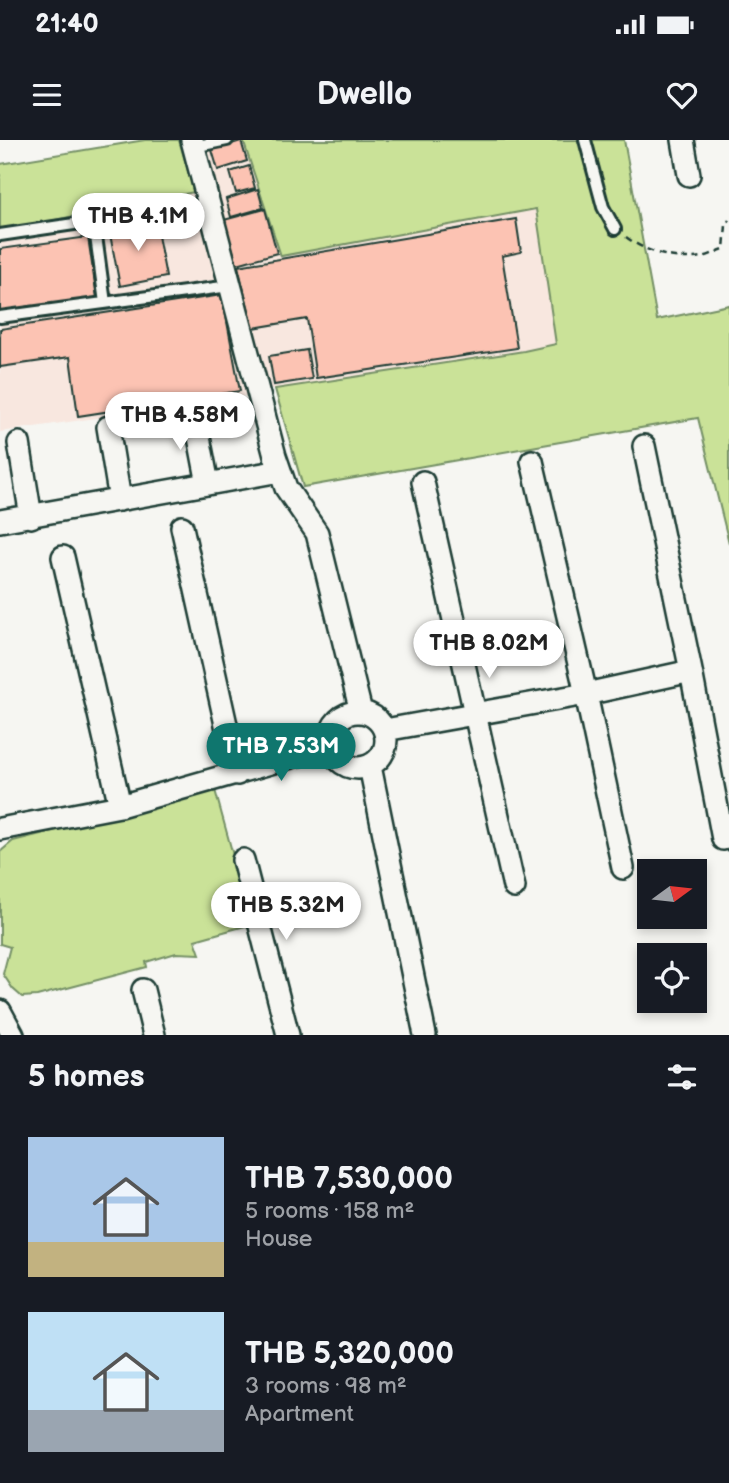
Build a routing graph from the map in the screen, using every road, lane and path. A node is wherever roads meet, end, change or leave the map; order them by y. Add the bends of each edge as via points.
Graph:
1 (227, 140) edge
2 (585, 140) edge
3 (684, 140) edge
4 (193, 144) edge
5 (689, 175) dead end
6 (209, 205) junction
7 (729, 220) edge
8 (94, 221) junction
9 (615, 229) joint
10 (0, 235) edge
11 (230, 286) junction
12 (105, 303) junction
13 (0, 317) edge
14 (194, 411) dead end
15 (108, 427) dead end
16 (19, 443) dead end
17 (643, 446) dead end
18 (532, 461) dead end
19 (280, 471) junction
20 (423, 482) dead end
21 (208, 484) junction
22 (120, 500) junction
23 (32, 517) junction
24 (0, 521) edge
25 (182, 527) dead end
26 (63, 557) dead end
27 (691, 671) junction
28 (586, 694) junction
29 (360, 712) junction
30 (474, 713) junction
31 (385, 730) junction
32 (330, 746) junction
33 (370, 766) junction
34 (237, 774) junction
35 (120, 806) junction
36 (0, 829) edge
37 (723, 839) dead end
38 (243, 860) dead end
39 (623, 868) dead end
40 (513, 887) dead end
41 (143, 990) dead end
42 (0, 1011) edge
43 (13, 1035) edge
44 (154, 1035) edge
45 (288, 1035) edge
46 (425, 1035) edge

1 - 4 lane
2 - 9 lane via 603,207
3 - 5 street
4 - 6 street
6 - 8 lane
6 - 11 street
7 - 9 path via 724,249 703,257 661,256
8 - 10 lane
8 - 12 lane
11 - 12 lane
11 - 19 street
12 - 13 lane
14 - 21 street
15 - 22 street
16 - 23 street
17 - 27 street
18 - 28 street
19 - 21 street
19 - 29 street via 286,488 317,533
20 - 30 street
21 - 22 street
22 - 23 street
23 - 24 street
25 - 34 street
26 - 35 street
27 - 28 street
27 - 37 street
28 - 30 street
28 - 39 street
29 - 31 street via 375,717
29 - 32 street via 337,721
30 - 31 street
30 - 40 street
31 - 33 street via 386,747
32 - 33 street via 345,765
32 - 34 street
33 - 46 street
34 - 35 street
35 - 36 street
38 - 45 street
41 - 44 street
42 - 43 street

